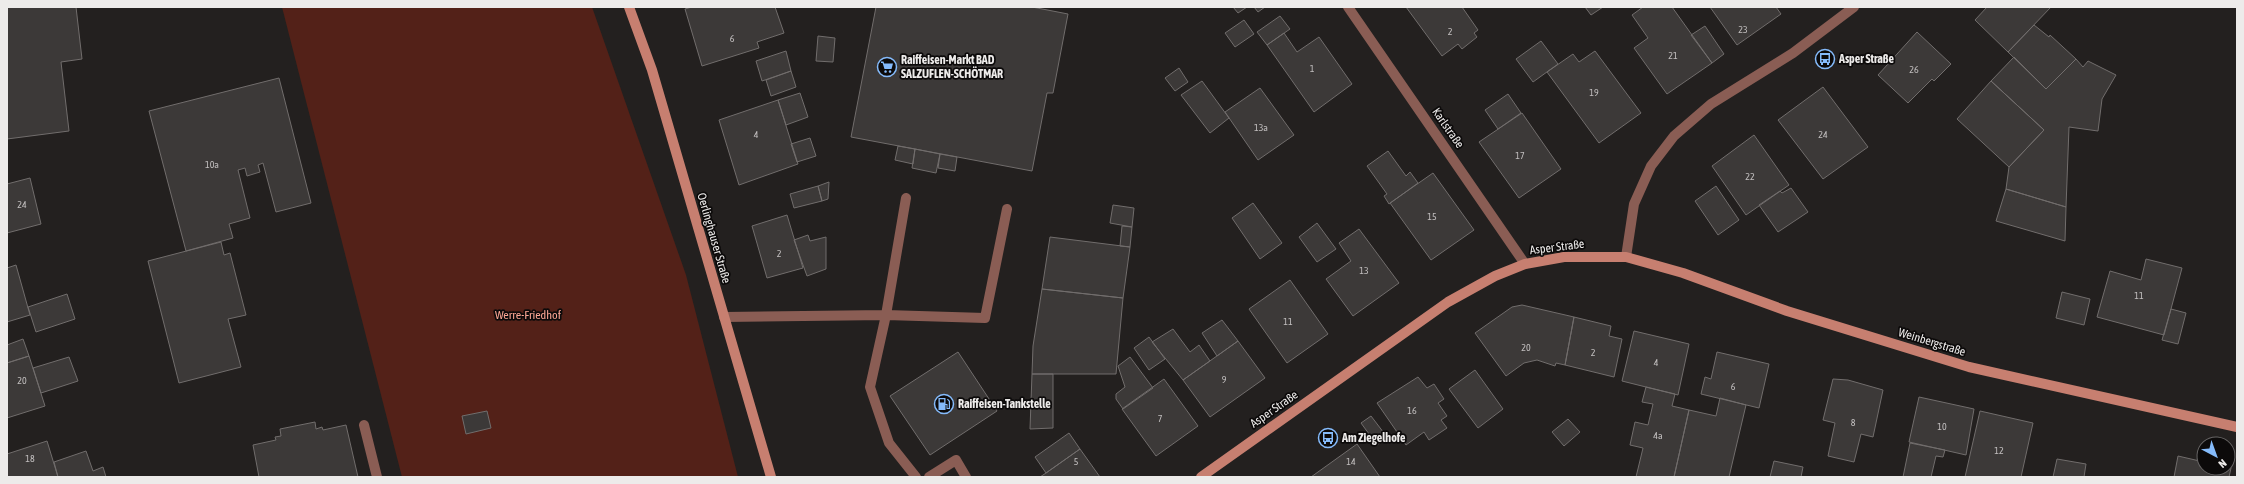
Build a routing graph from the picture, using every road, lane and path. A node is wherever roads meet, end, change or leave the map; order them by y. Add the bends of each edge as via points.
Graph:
1 (629, 7) edge
2 (1348, 7) edge
3 (1854, 7) edge
4 (906, 198) dead end
5 (1008, 209) dead end
6 (1626, 257) junction
7 (1526, 264) junction
8 (886, 315) junction
9 (724, 316) junction
10 (364, 425) dead end
11 (2237, 427) edge
12 (377, 477) edge
13 (771, 477) edge
14 (916, 477) edge
15 (929, 477) edge
16 (966, 477) edge
17 (1201, 477) edge

1 - 9 street, Oerlinghauser Straße via 652,70
2 - 7 street, Karlstraße
3 - 6 street via 1793,53 1711,104 1674,136 1652,166 1634,204
4 - 8 street
5 - 8 street via 985,318
6 - 7 street, Asper Straße via 1564,257
6 - 11 street, Weinbergstraße via 1683,273 1787,310 1969,367
7 - 17 street, Asper Straße via 1495,276 1448,302
8 - 9 street
8 - 14 street via 870,387 889,443
9 - 13 street, Oerlinghauser Straße
10 - 12 street
15 - 16 street via 956,460

